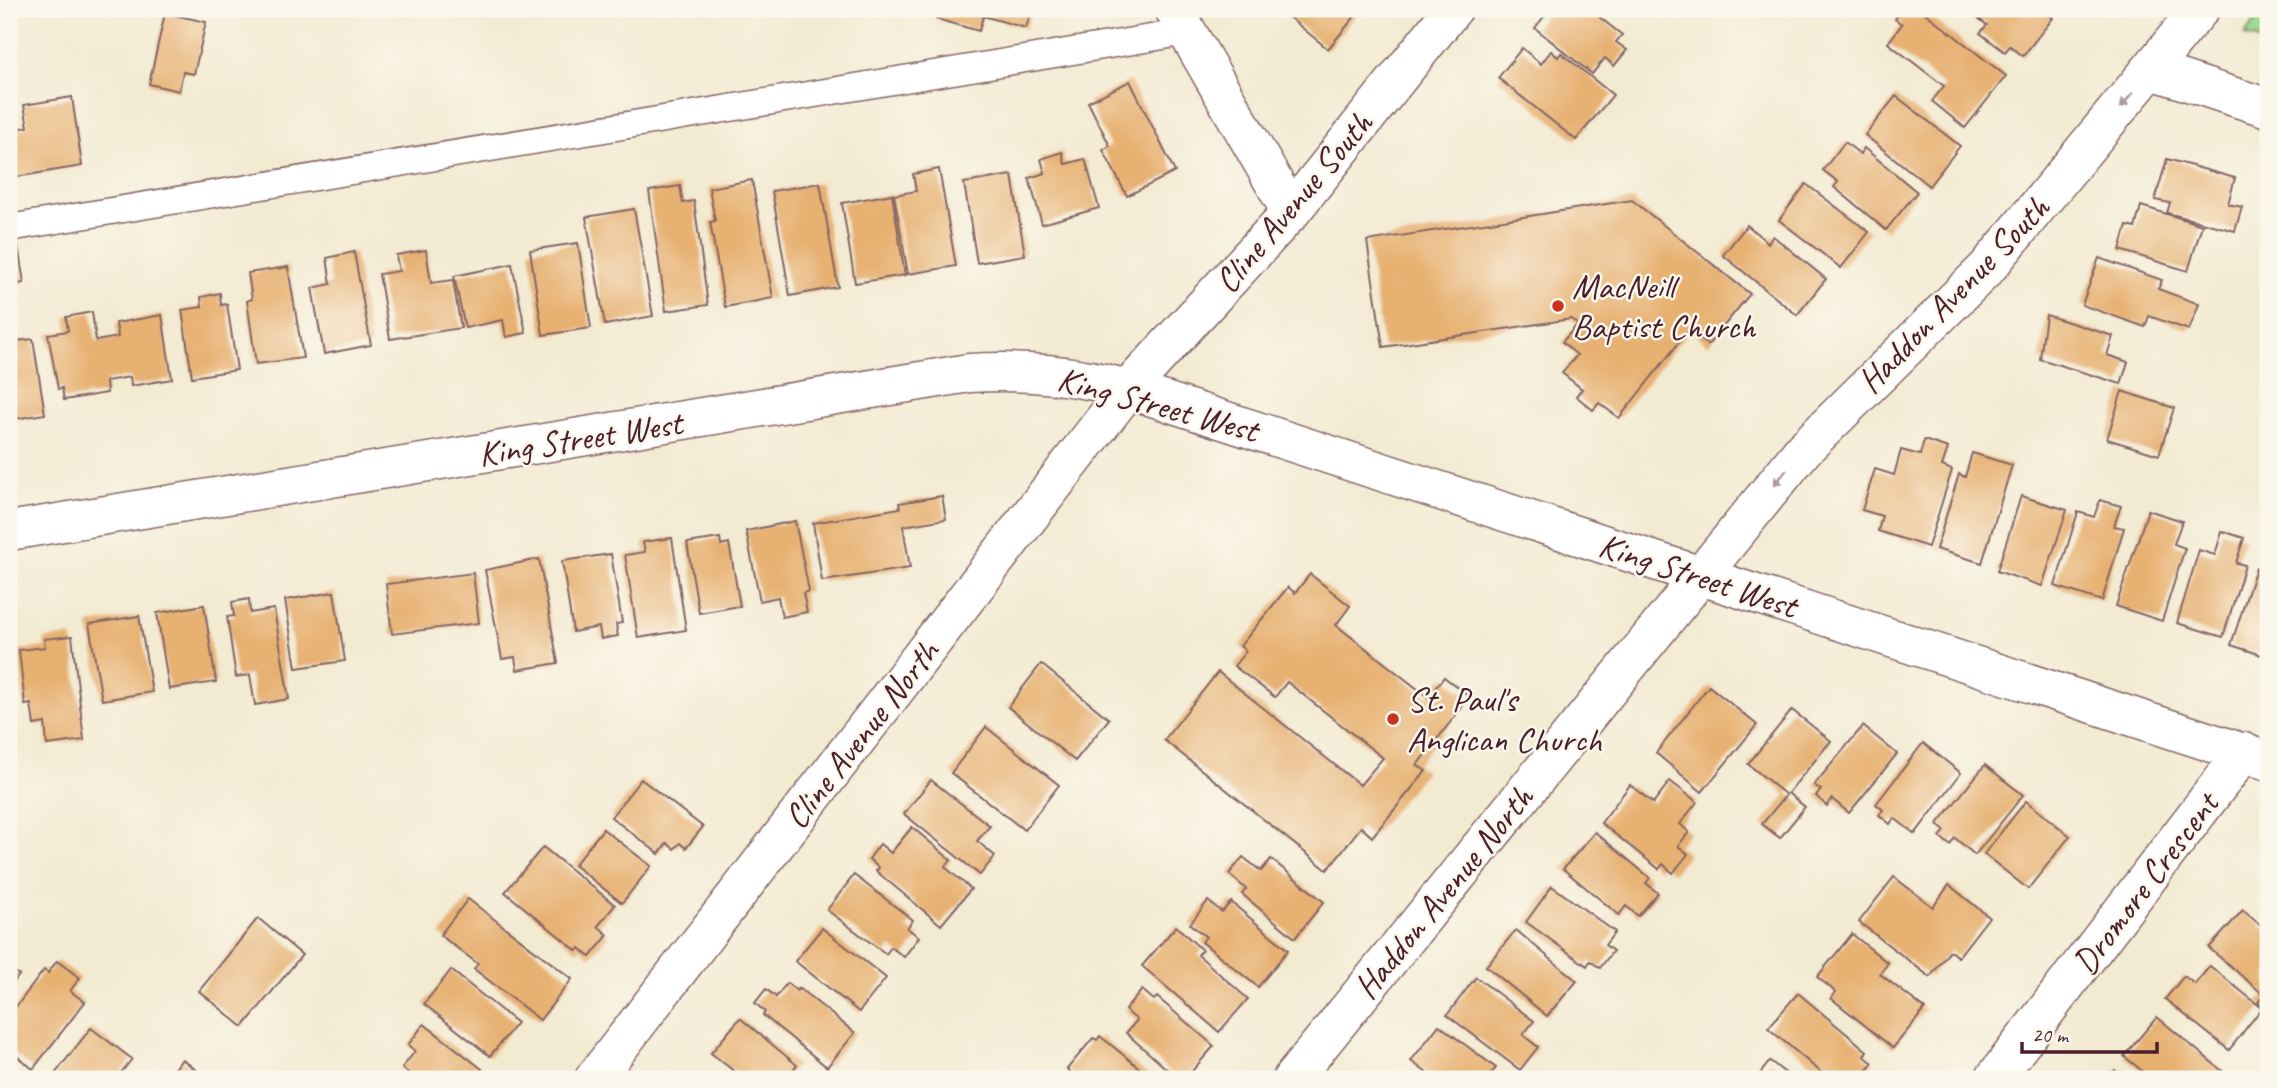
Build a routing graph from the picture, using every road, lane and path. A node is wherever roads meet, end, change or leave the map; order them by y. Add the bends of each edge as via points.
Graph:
1 (1453, 9) edge
2 (2200, 9) edge
3 (1181, 20) edge
4 (2152, 70) junction
5 (2268, 108) edge
6 (1291, 212) junction
7 (9, 228) edge
8 (1128, 389) junction
9 (9, 531) edge
10 (1700, 575) junction
11 (2256, 757) edge
12 (594, 1079) edge
13 (1292, 1079) edge
14 (1994, 1079) edge

1 - 6 street, Cline Avenue South
2 - 4 street, Haddon Avenue South
3 - 6 street
3 - 7 lane
4 - 5 street
4 -> 10 street, Haddon Avenue South via 1987,268 1803,450
6 - 8 street, Cline Avenue South
8 - 9 street, King Street West via 1045,372 968,373
8 - 10 street, King Street West
8 - 12 street, Cline Avenue North
10 - 11 street, King Street West
10 - 13 street, Haddon Avenue North
11 - 14 street, Dromore Crescent

